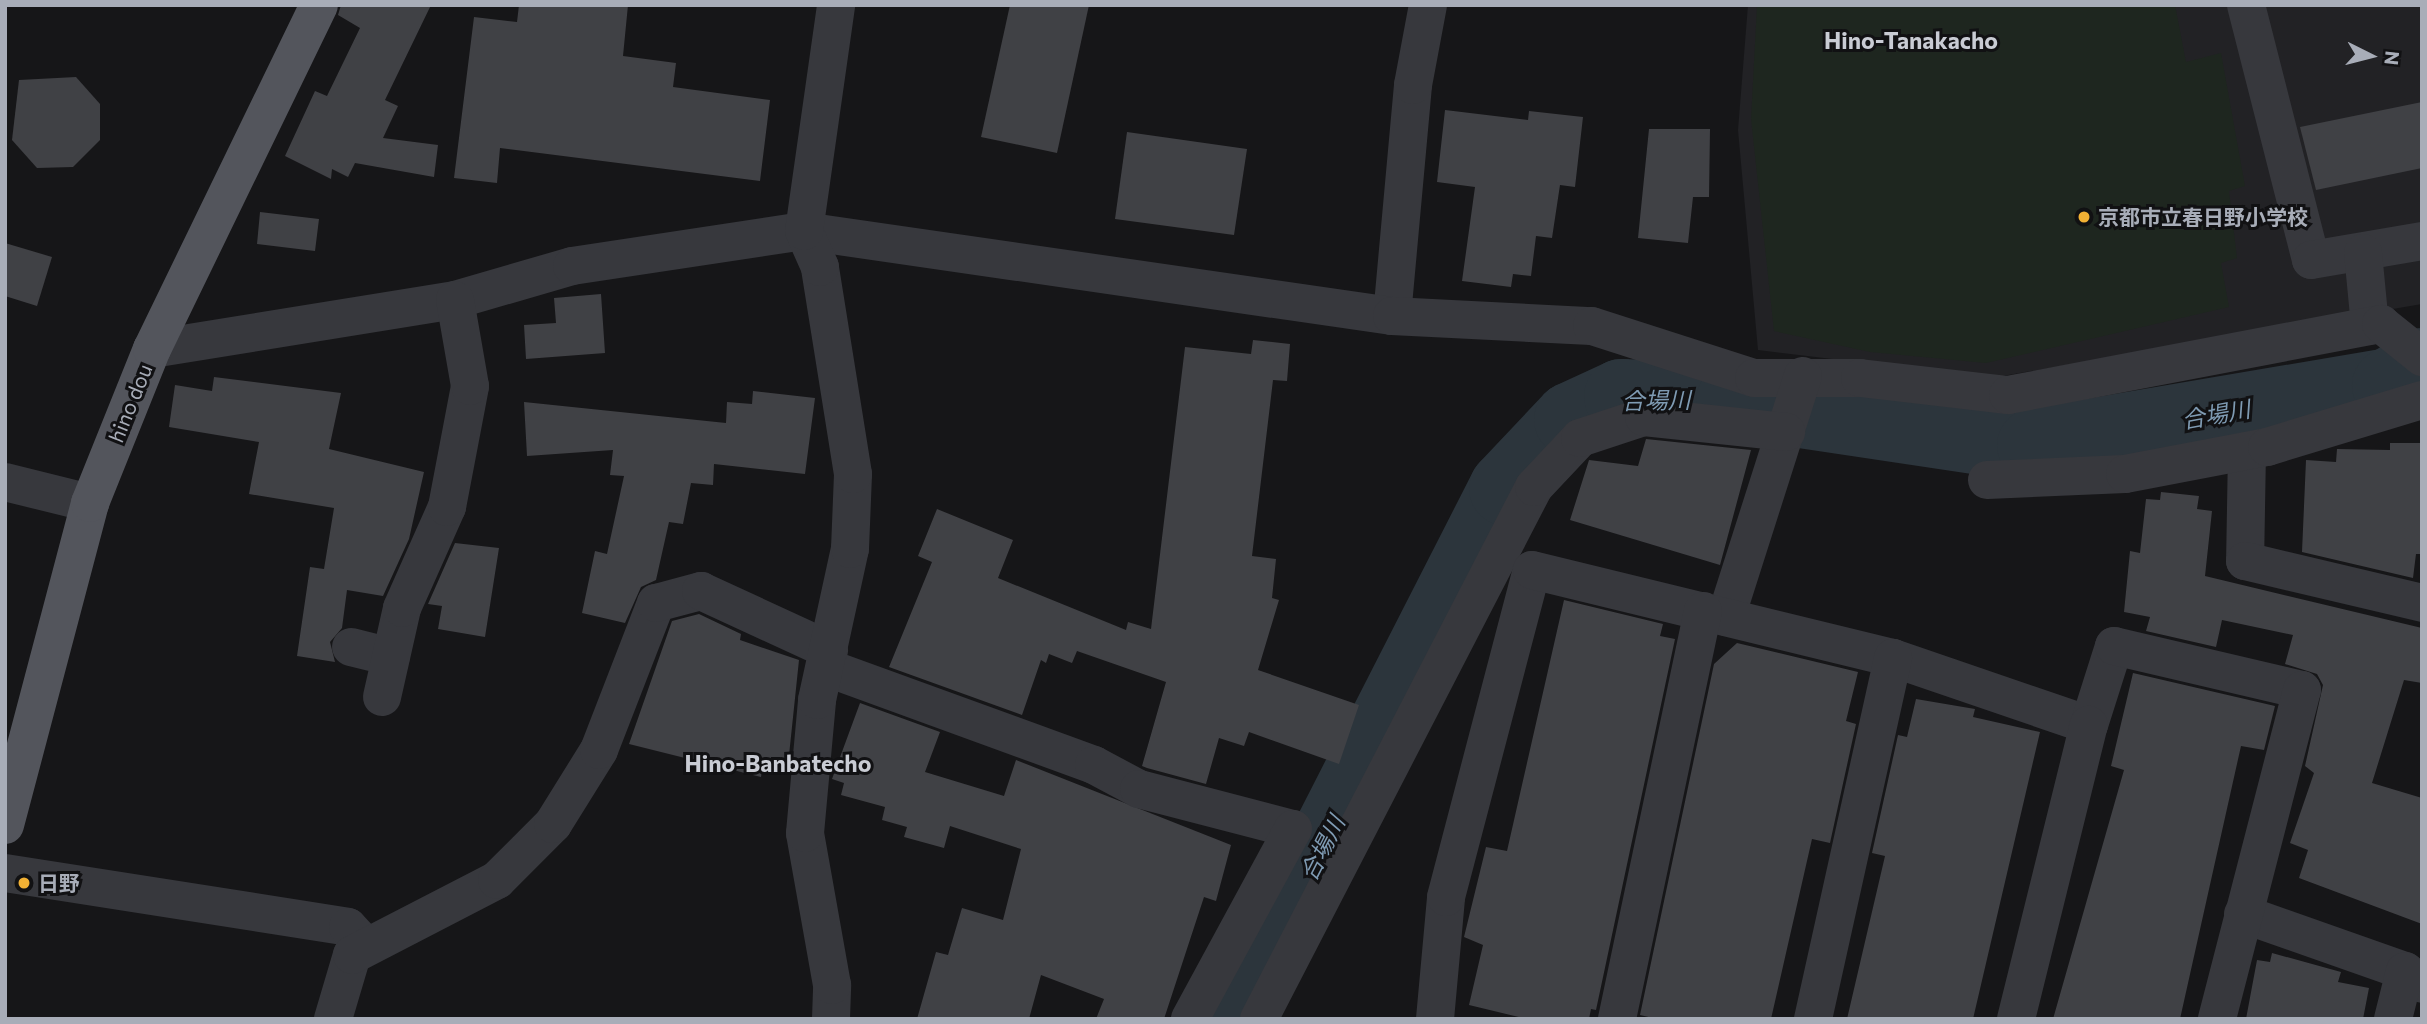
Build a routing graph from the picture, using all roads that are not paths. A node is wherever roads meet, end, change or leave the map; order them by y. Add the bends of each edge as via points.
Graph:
1 (319, 5) edge
2 (836, 5) edge
3 (1428, 5) edge
4 (2246, 5) edge
5 (804, 231) junction
6 (2422, 241) edge
7 (2363, 253) junction
8 (455, 300) junction
9 (1392, 316) junction
10 (2405, 341) edge
11 (152, 349) junction
12 (2422, 400) edge
13 (1793, 407) junction
14 (2247, 451) junction
15 (1987, 480) dead end
16 (5, 482) edge
17 (89, 503) junction
18 (2422, 603) edge
19 (1715, 614) junction
20 (351, 647) dead end
21 (391, 657) junction
22 (827, 658) junction
23 (1892, 658) junction
24 (382, 696) dead end
25 (2089, 725) junction
26 (5, 825) edge
27 (1325, 833) junction
28 (5, 873) edge
29 (2244, 914) junction
30 (365, 945) junction
31 (2414, 978) edge
32 (333, 1019) edge
33 (831, 1019) edge
34 (1190, 1019) edge
35 (1259, 1019) edge
36 (1435, 1019) edge
37 (1617, 1019) edge
38 (1813, 1019) edge
39 (2016, 1019) edge
40 (2217, 1019) edge
41 (2393, 1019) edge

1 - 11 main road, hino dou
2 - 5 street
3 - 9 street via 1413,85
4 - 7 street via 2311,260
5 - 8 street via 572,265
5 - 9 street
5 - 22 street via 820,267 853,474 850,549
6 - 7 street
7 - 10 street
8 - 11 street
8 - 21 street via 470,386 447,507 402,608
9 - 13 street via 1592,326 1754,378
10 - 13 street via 2008,395
11 - 17 main road, hino dou
12 - 14 street
13 - 19 street
13 - 27 street via 1644,417 1580,438 1534,487
14 - 15 street via 2125,474
14 - 18 street via 2245,561
16 - 17 street
17 - 26 main road, hino dou
19 - 23 street
19 - 36 street via 1532,570 1446,897
19 - 37 street
20 - 21 street
21 - 24 street
22 - 27 street via 1094,765 1139,789
22 - 30 street via 701,591 656,603 599,750 577,791 528,854 464,899
22 - 33 street via 809,762 805,833 832,985
23 - 25 street
23 - 38 street
25 - 29 street via 2114,646 2302,690
25 - 39 street
27 - 34 street
27 - 35 street
28 - 30 street via 348,927
29 - 31 street
29 - 40 street
30 - 32 street via 352,955
31 - 41 street

